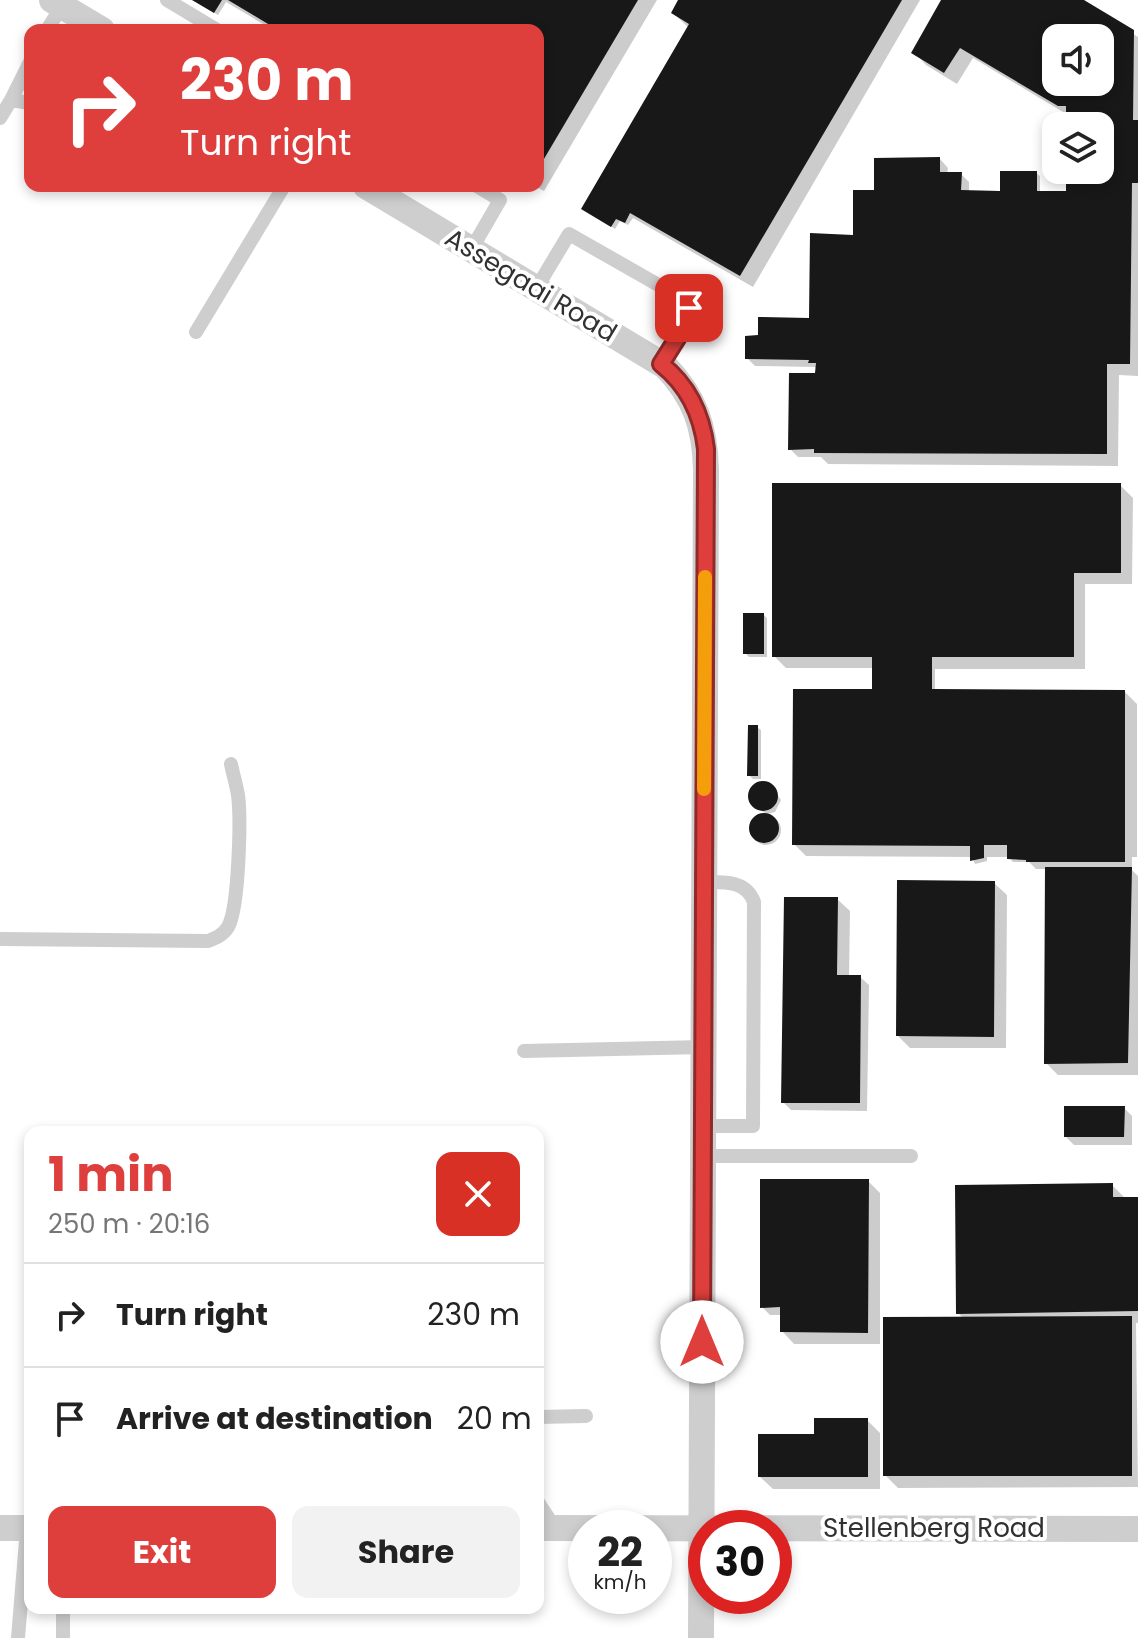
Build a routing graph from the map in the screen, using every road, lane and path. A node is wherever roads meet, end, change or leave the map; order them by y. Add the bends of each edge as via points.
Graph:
1 (167, 0) edge
2 (57, 3) edge
3 (49, 24) edge
4 (92, 24) edge
5 (207, 24) edge
6 (24, 74) edge
7 (11, 100) junction
8 (24, 102) edge
9 (0, 118) edge
10 (280, 192) edge
11 (376, 192) edge
12 (487, 192) edge
13 (471, 250) junction
14 (536, 289) junction
15 (196, 332) dead end
16 (661, 364) junction
17 (231, 764) dead end
18 (704, 882) junction
19 (0, 939) edge
20 (704, 1047) junction
21 (524, 1051) dead end
22 (703, 1126) junction
23 (703, 1156) junction
24 (911, 1156) dead end
25 (586, 1416) dead end
26 (544, 1417) edge
27 (701, 1510) edge
28 (688, 1527) edge
29 (792, 1527) edge
30 (0, 1528) edge
31 (24, 1528) edge
32 (546, 1528) edge
33 (1138, 1529) edge
34 (24, 1572) edge
35 (63, 1614) edge
36 (701, 1614) edge
37 (18, 1638) edge
38 (63, 1638) edge
39 (701, 1638) edge

1 - 5 lane
2 - 3 lane
2 - 4 street
6 - 7 lane
7 - 8 lane
7 - 9 lane
10 - 15 lane
11 - 13 street, Assegaai Road
12 - 13 lane via 500,200
13 - 14 street, Assegaai Road
14 - 16 street, Assegaai Road
14 - 16 lane via 569,234 683,299 688,321
16 - 18 street, Assegaai Road via 689,393 706,449
17 - 19 lane via 238,797 236,893 228,926 219,937
18 - 20 street, Assegaai Road
18 - 22 lane via 743,887 754,902 753,1126
20 - 21 lane
20 - 22 street, Assegaai Road
22 - 23 street, Assegaai Road
23 - 24 lane
23 - 27 street, Assegaai Road
25 - 26 lane
28 - 32 street, Stellenberg Road
29 - 33 street, Stellenberg Road
30 - 31 street
34 - 37 lane
35 - 38 lane
36 - 39 street, Assegaai Road

